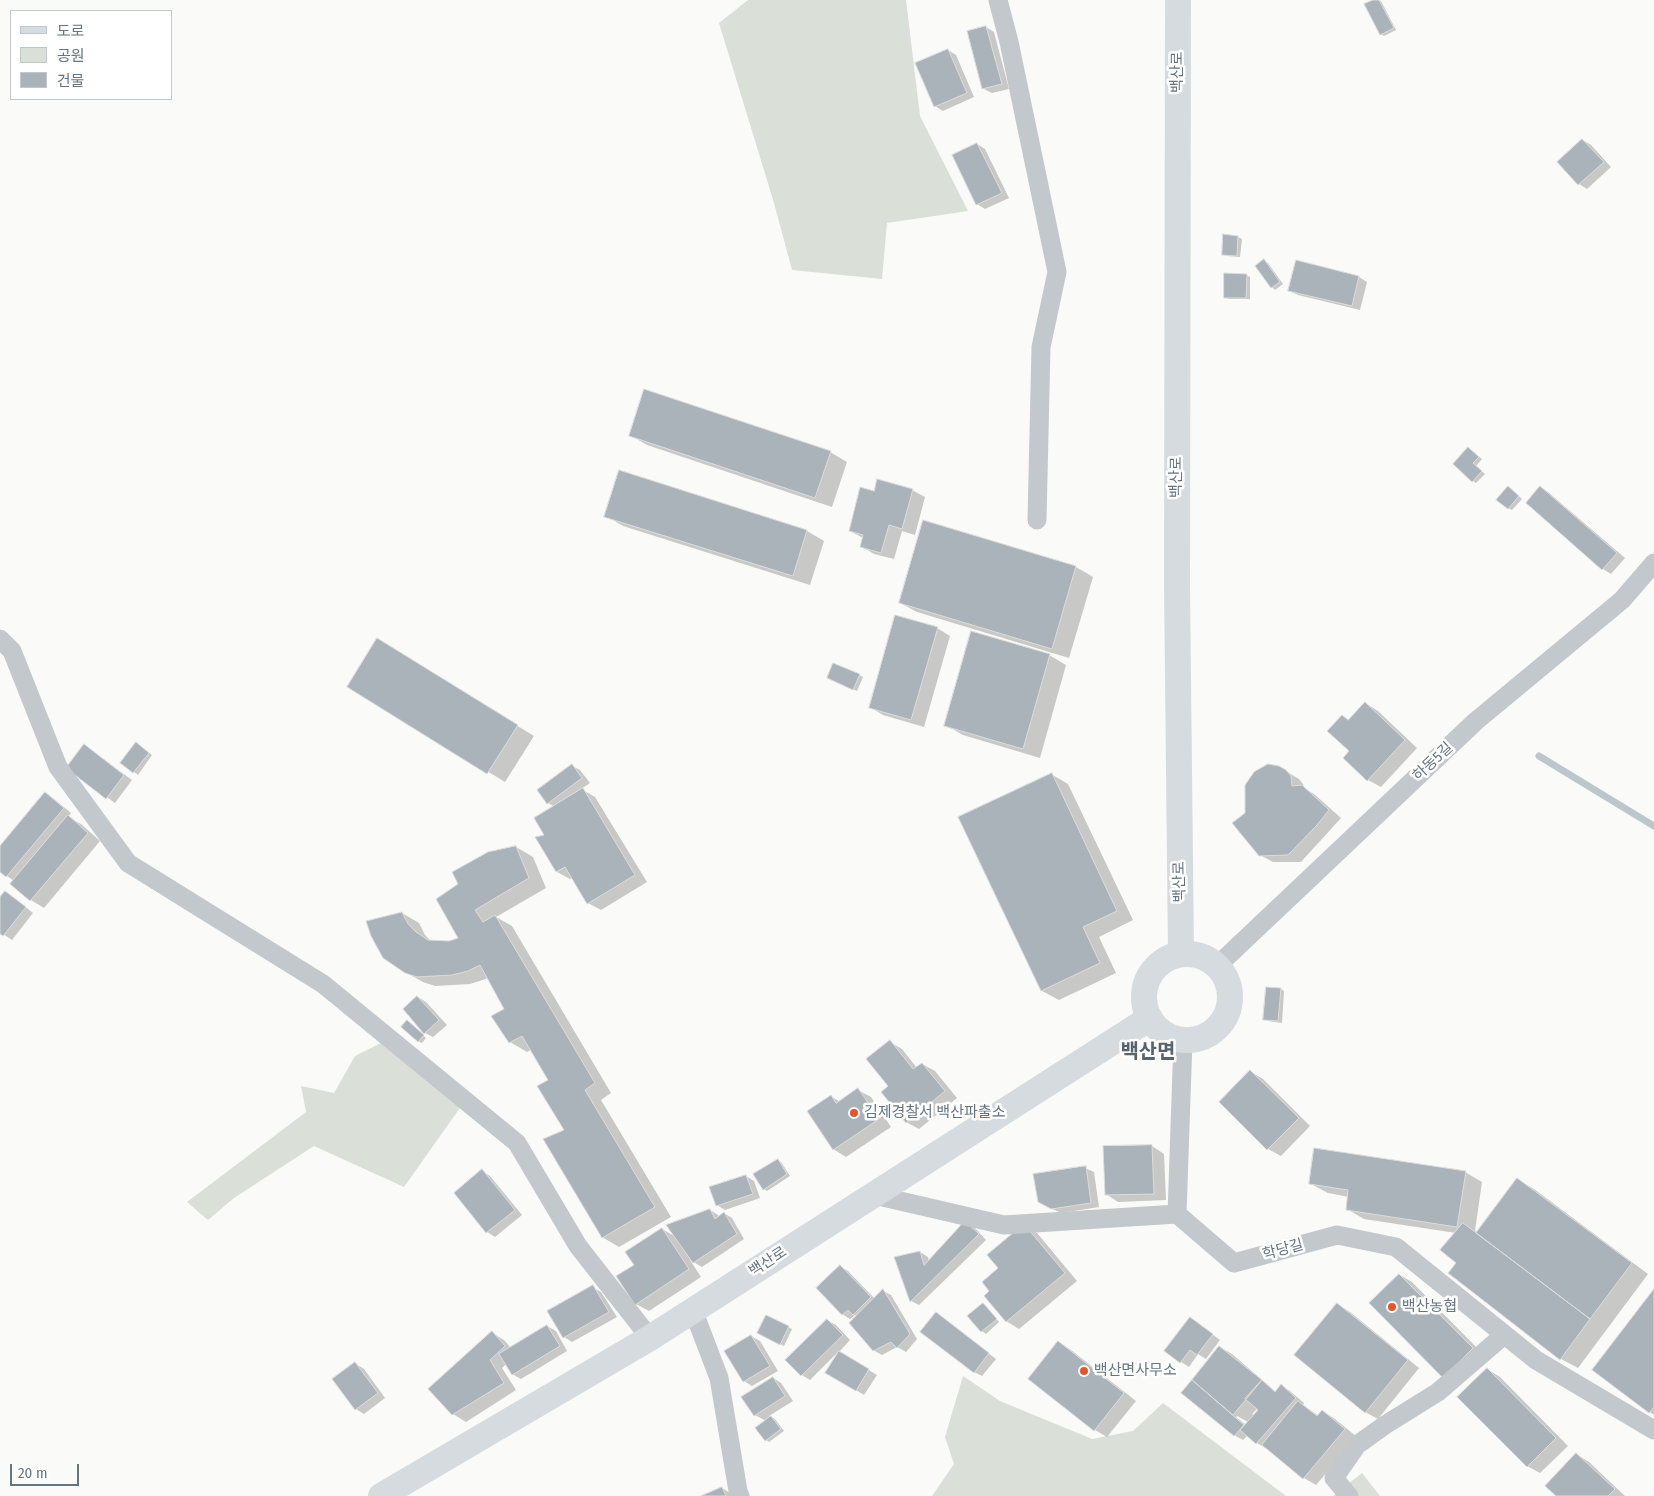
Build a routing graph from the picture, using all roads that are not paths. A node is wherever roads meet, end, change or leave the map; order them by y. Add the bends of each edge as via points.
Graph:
1 (998, 0) edge
2 (1178, 0) edge
3 (1036, 520) dead end
4 (1654, 563) edge
5 (0, 639) edge
6 (1181, 954) junction
7 (1217, 966) junction
8 (1150, 1018) junction
9 (1183, 1040) junction
10 (874, 1195) junction
11 (1177, 1214) junction
12 (694, 1310) junction
13 (1504, 1335) junction
14 (650, 1338) junction
15 (1654, 1430) edge
16 (381, 1496) edge
17 (740, 1496) edge
18 (1349, 1496) edge

1 - 3 street via 1057,272 1041,347
2 - 6 main road, 백산로 via 1177,584
4 - 7 street, 하동5길 via 1622,600 1476,721
5 - 14 street via 12,651 58,767 128,863 322,984 517,1143 578,1246
6 - 7 main road via 1207,959
6 - 8 main road via 1162,963 1149,978 1145,1005
7 - 9 main road via 1226,977 1230,990 1227,1016 1209,1035
8 - 9 main road via 1170,1037
8 - 10 main road, 백산로
9 - 11 street
10 - 11 street via 1004,1225
10 - 12 main road, 백산로
11 - 13 street, 학당길 via 1234,1263 1336,1235 1396,1247
12 - 14 main road, 백산로
12 - 17 street via 719,1378
13 - 15 street, 학당길 via 1536,1360
13 - 18 street via 1438,1392 1356,1445 1334,1478
14 - 16 main road, 백산로

